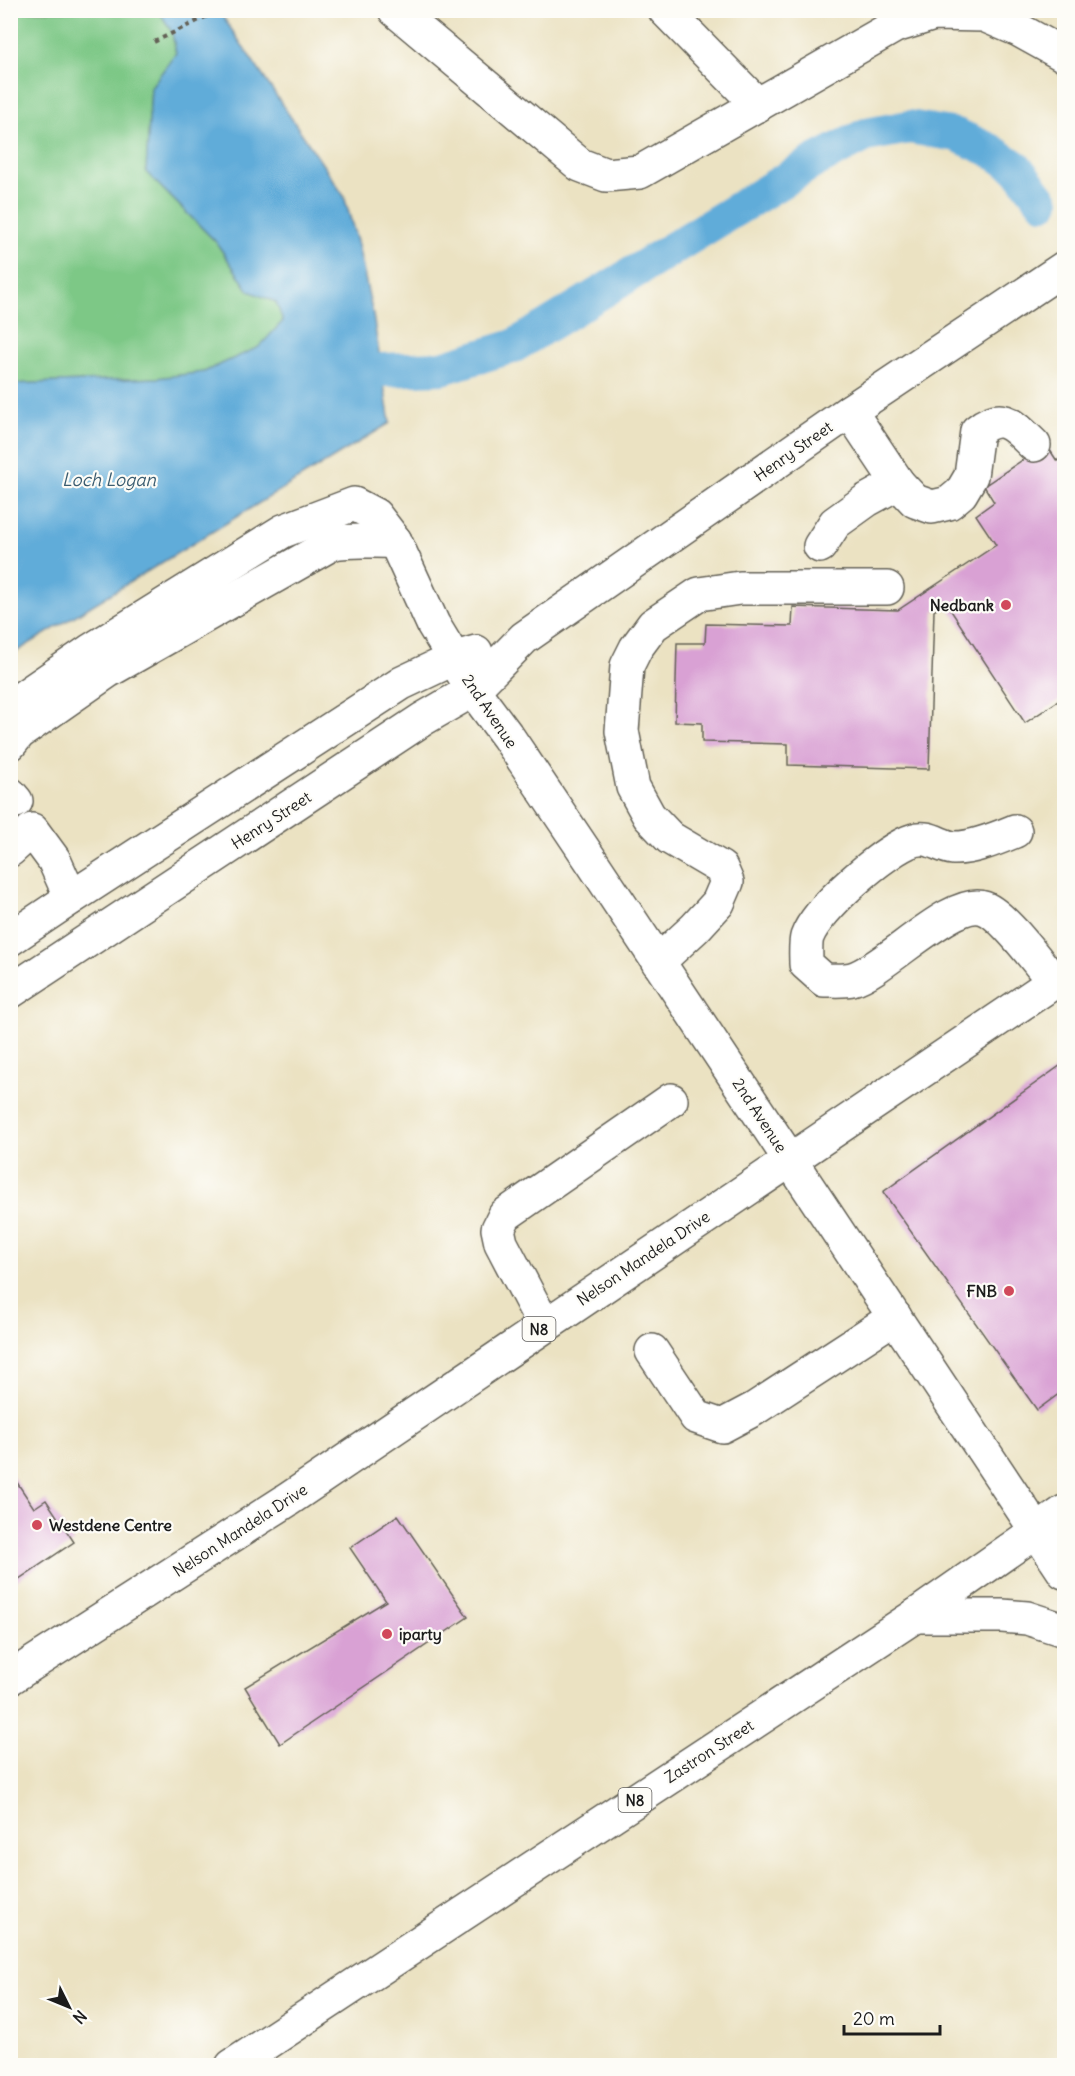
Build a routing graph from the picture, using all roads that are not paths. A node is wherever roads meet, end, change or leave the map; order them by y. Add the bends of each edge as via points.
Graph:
1 (395, 10) edge
2 (665, 10) edge
3 (1065, 55) edge
4 (758, 105) junction
5 (1065, 268) edge
6 (850, 411) junction
7 (1034, 445) dead end
8 (898, 483) junction
9 (395, 541) junction
10 (820, 546) dead end
11 (887, 588) dead end
12 (524, 638) junction
13 (455, 658) junction
14 (473, 690) junction
15 (10, 706) edge
16 (10, 744) edge
17 (1015, 831) dead end
18 (10, 850) edge
19 (71, 897) junction
20 (10, 939) edge
21 (658, 962) junction
22 (1059, 978) edge
23 (10, 992) edge
24 (671, 1100) dead end
25 (790, 1160) junction
26 (895, 1317) junction
27 (544, 1325) junction
28 (652, 1351) dead end
29 (1065, 1512) edge
30 (1037, 1531) junction
31 (1065, 1572) edge
32 (915, 1616) junction
33 (1065, 1630) edge
34 (10, 1678) edge
35 (232, 2066) edge

1 - 4 main road via 580,165 606,175 640,172
2 - 4 main road
3 - 4 main road via 984,15 934,14 895,26
5 - 6 main road, Henry Street
6 - 8 main road
6 - 12 main road, Henry Street
7 - 8 main road via 1001,420 988,422 977,431 970,476 961,494 949,503 932,507 915,501
8 - 10 main road via 835,523
9 - 13 main road, 2nd Avenue via 434,624
9 - 15 main road, 2nd Avenue via 375,515 354,504 283,531 90,651
9 - 16 main road via 333,543 108,671 19,733
11 - 21 main road via 740,588 699,594 653,625 636,648 627,666 622,731 633,787 649,816 670,838 720,868 726,882 718,903
12 - 13 main road, Henry Street
12 - 14 main road, Henry Street
13 - 14 main road, 2nd Avenue
13 - 19 main road, Henry Street via 402,683
14 - 21 main road, 2nd Avenue
14 - 23 main road, Henry Street via 423,719
17 - 22 main road via 988,842 953,848 929,839 915,839 898,848 823,910 807,937 806,964 824,980 852,979 962,909 984,908
18 - 19 main road via 32,830 54,860
19 - 20 main road, Henry Street
21 - 25 main road, 2nd Avenue
22 - 25 main road, Nelson Mandela Drive / N8
24 - 27 main road via 505,1215 498,1228 501,1243
25 - 26 main road, 2nd Avenue
25 - 27 main road, Nelson Mandela Drive / N8
26 - 28 main road via 722,1426 696,1418
26 - 30 main road, 2nd Avenue
27 - 34 main road, Nelson Mandela Drive / N8 via 289,1498
29 - 30 main road, Zastron Street / N8
30 - 31 main road, 2nd Avenue
30 - 32 main road, Zastron Street / N8
32 - 33 main road via 1027,1618
32 - 35 main road, Zastron Street / N8

